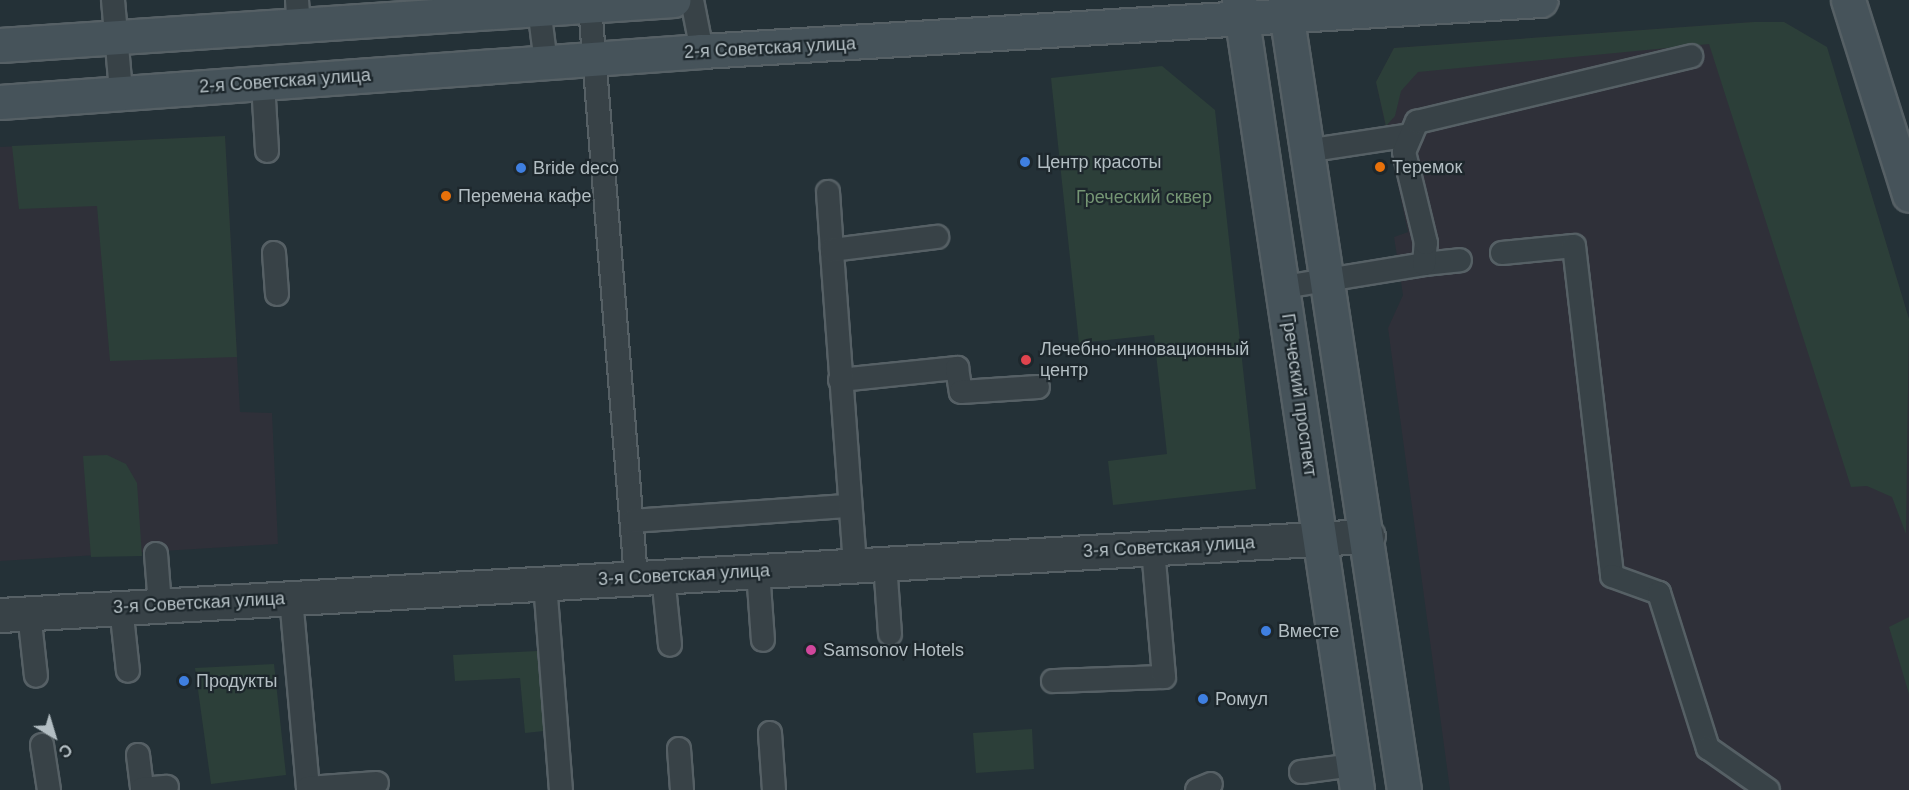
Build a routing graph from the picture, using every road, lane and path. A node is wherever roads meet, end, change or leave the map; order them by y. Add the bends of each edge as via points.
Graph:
1 (113, 0) edge
2 (673, 0) edge
3 (692, 0) edge
4 (1540, 0) edge
5 (1848, 0) edge
6 (538, 5) edge
7 (590, 6) junction
8 (1259, 10) edge
9 (298, 14) edge
10 (114, 36) junction
11 (0, 45) edge
12 (702, 51) junction
13 (1691, 56) dead end
14 (597, 60) junction
15 (546, 63) junction
16 (263, 83) junction
17 (122, 92) junction
18 (0, 102) edge
19 (1411, 135) junction
20 (267, 151) dead end
21 (1306, 151) junction
22 (828, 192) dead end
23 (1909, 195) edge
24 (937, 237) dead end
25 (832, 250) junction
26 (274, 253) dead end
27 (1502, 253) dead end
28 (1460, 260) dead end
29 (1424, 264) junction
30 (1328, 280) junction
31 (1284, 287) junction
32 (277, 294) dead end
33 (840, 380) junction
34 (1038, 387) dead end
35 (849, 506) junction
36 (632, 521) junction
37 (1368, 536) junction
38 (1320, 539) junction
39 (1153, 548) junction
40 (156, 554) dead end
41 (870, 564) junction
42 (758, 571) junction
43 (650, 577) junction
44 (545, 583) junction
45 (291, 598) junction
46 (160, 605) junction
47 (121, 608) junction
48 (14, 614) edge
49 (890, 634) dead end
50 (763, 640) dead end
51 (670, 645) dead end
52 (128, 671) dead end
53 (36, 676) dead end
54 (1053, 681) dead end
55 (770, 733) dead end
56 (42, 745) dead end
57 (679, 749) dead end
58 (138, 755) dead end
59 (1300, 772) dead end
60 (1355, 777) edge
61 (377, 783) dead end
62 (167, 787) dead end
63 (49, 790) edge
64 (561, 790) edge
65 (682, 790) edge
66 (774, 790) edge
67 (1404, 790) edge
68 (1768, 790) edge

1 - 10 lane
2 - 7 main road
3 - 12 lane
4 - 8 main road, 2-я Советская улица
5 - 23 main road
6 - 7 main road
6 - 9 main road
6 - 15 lane
7 - 14 lane
8 - 12 main road, 2-я Советская улица
8 - 21 main road
8 - 31 main road, Греческий проспект
9 - 10 main road
10 - 11 main road
10 - 17 lane
12 - 14 main road, 2-я Советская улица
13 - 19 lane via 1417,122
14 - 15 main road, 2-я Советская улица
14 - 36 lane
15 - 16 main road, 2-я Советская улица
16 - 17 main road, 2-я Советская улица
16 - 20 lane
17 - 18 main road, 2-я Советская улица
19 - 21 lane
19 - 29 lane via 1404,152 1426,243
21 - 30 main road
22 - 25 lane
24 - 25 lane
25 - 33 lane
26 - 32 lane
27 - 68 lane via 1574,246 1612,576 1659,593 1708,748
28 - 29 lane
29 - 30 lane
30 - 31 lane
30 - 37 main road
31 - 38 main road, Греческий проспект
33 - 34 lane via 957,368 961,392
33 - 35 lane
35 - 36 lane
35 - 41 lane
36 - 43 lane
37 - 38 street, 3-я Советская улица
37 - 67 main road
38 - 39 street, 3-я Советская улица
38 - 60 main road, Греческий проспект
39 - 41 street, 3-я Советская улица
39 - 54 lane via 1164,677
40 - 46 lane
41 - 42 street, 3-я Советская улица
41 - 49 lane
42 - 43 street, 3-я Советская улица
42 - 50 lane
43 - 44 street, 3-я Советская улица
43 - 51 lane
44 - 45 street, 3-я Советская улица
44 - 64 lane
45 - 46 street, 3-я Советская улица
45 - 61 lane via 309,789
46 - 47 street, 3-я Советская улица
47 - 48 street, 3-я Советская улица
47 - 52 lane
48 - 53 lane
55 - 66 lane
56 - 63 lane
57 - 65 lane
58 - 62 lane via 142,789
59 - 60 lane

